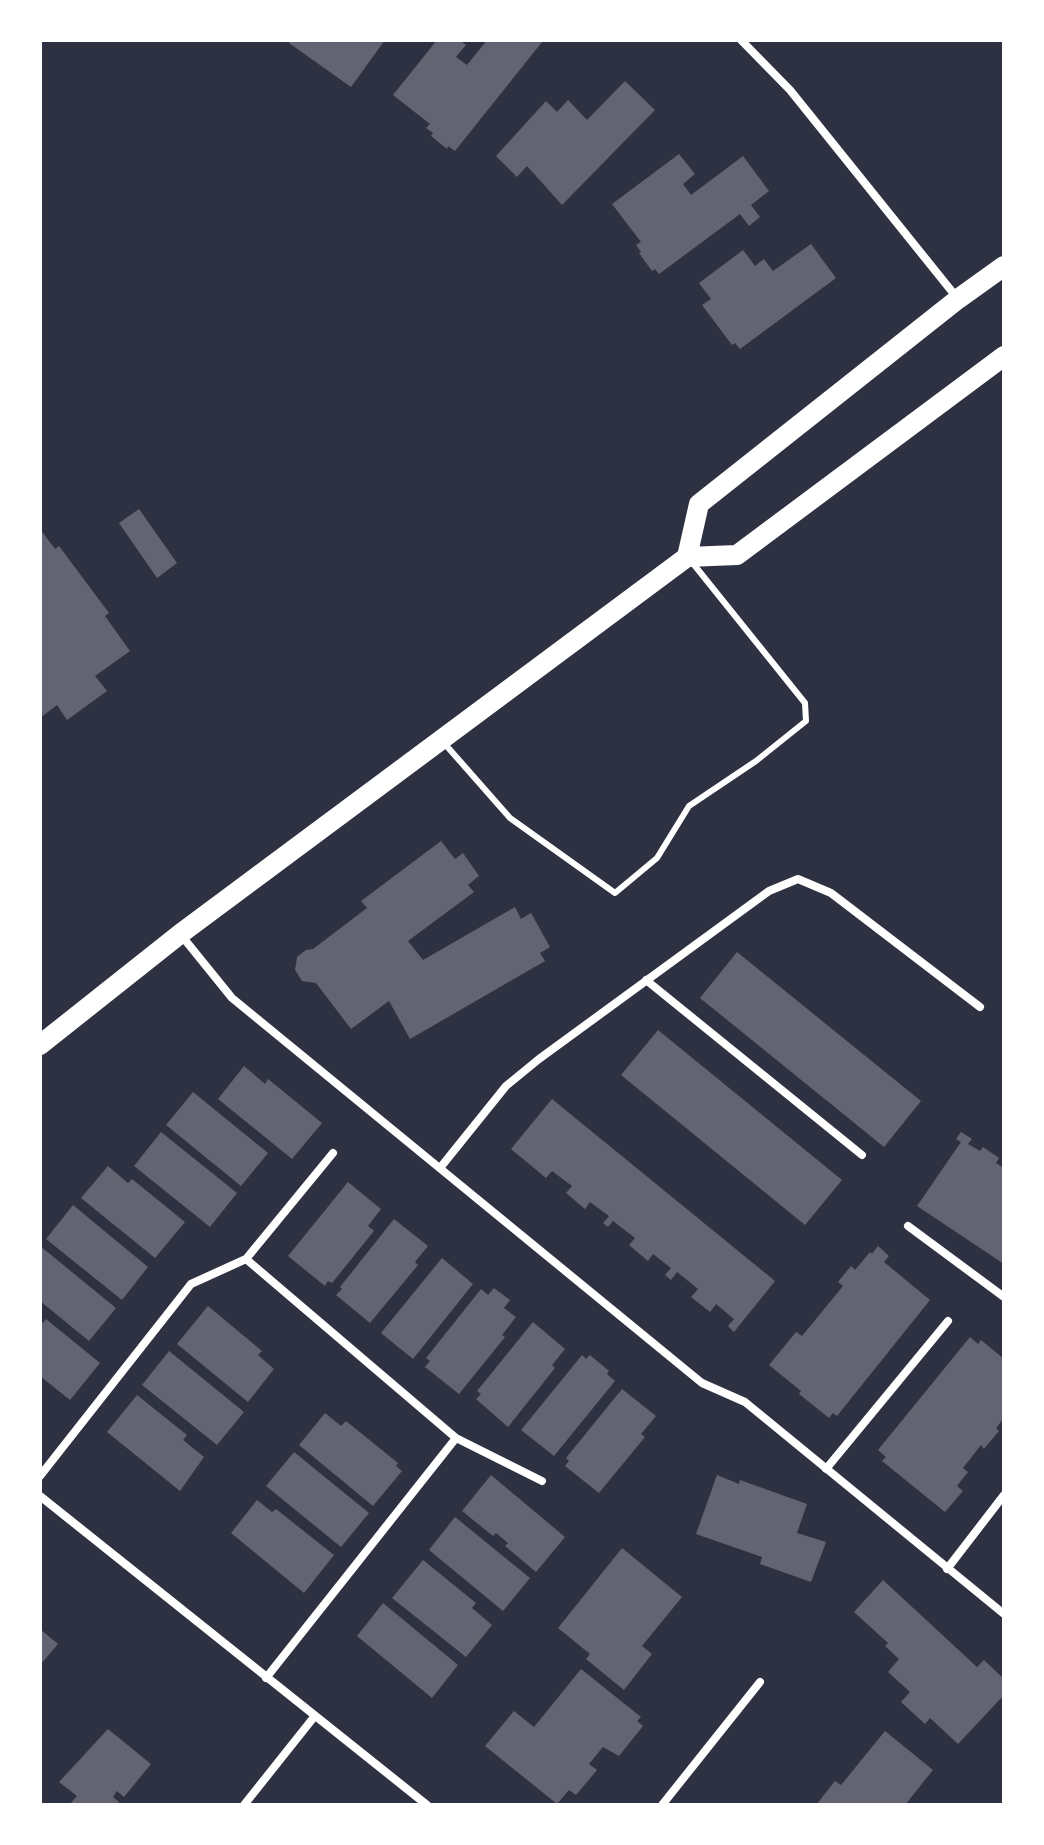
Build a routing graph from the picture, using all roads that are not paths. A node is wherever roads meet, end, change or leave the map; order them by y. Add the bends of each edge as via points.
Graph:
1 (741, 40) edge
2 (1004, 266) edge
3 (958, 299) junction
4 (1004, 356) edge
5 (687, 557) junction
6 (442, 740) junction
7 (180, 934) junction
8 (646, 980) junction
9 (980, 1007) dead end
10 (40, 1045) edge
11 (333, 1153) dead end
12 (862, 1155) dead end
13 (440, 1168) junction
14 (908, 1226) dead end
15 (246, 1259) junction
16 (1004, 1297) edge
17 (948, 1321) dead end
18 (456, 1438) junction
19 (826, 1469) junction
20 (40, 1476) edge
21 (542, 1481) dead end
22 (1004, 1495) edge
23 (40, 1496) edge
24 (947, 1569) junction
25 (1004, 1614) edge
26 (266, 1678) junction
27 (760, 1682) dead end
28 (314, 1717) junction
29 (244, 1805) edge
30 (427, 1805) edge
31 (662, 1805) edge

1 - 3 street via 790,90
2 - 3 main road
3 - 5 main road via 699,504
4 - 5 main road via 737,555
5 - 6 main road
5 - 6 lane via 805,703 806,721 689,806 657,858 615,893 510,818
6 - 7 main road
7 - 10 main road
7 - 13 street via 232,998
8 - 9 street via 769,891 798,879 831,893
8 - 12 street
8 - 13 street via 506,1086
11 - 15 street
13 - 19 street via 702,1383 745,1402
14 - 16 street
15 - 18 street
15 - 20 street via 191,1284
17 - 19 street
18 - 21 street
18 - 26 street
19 - 24 street
22 - 24 street
23 - 26 street
24 - 25 street
26 - 28 street
27 - 31 street
28 - 29 street
28 - 30 street

